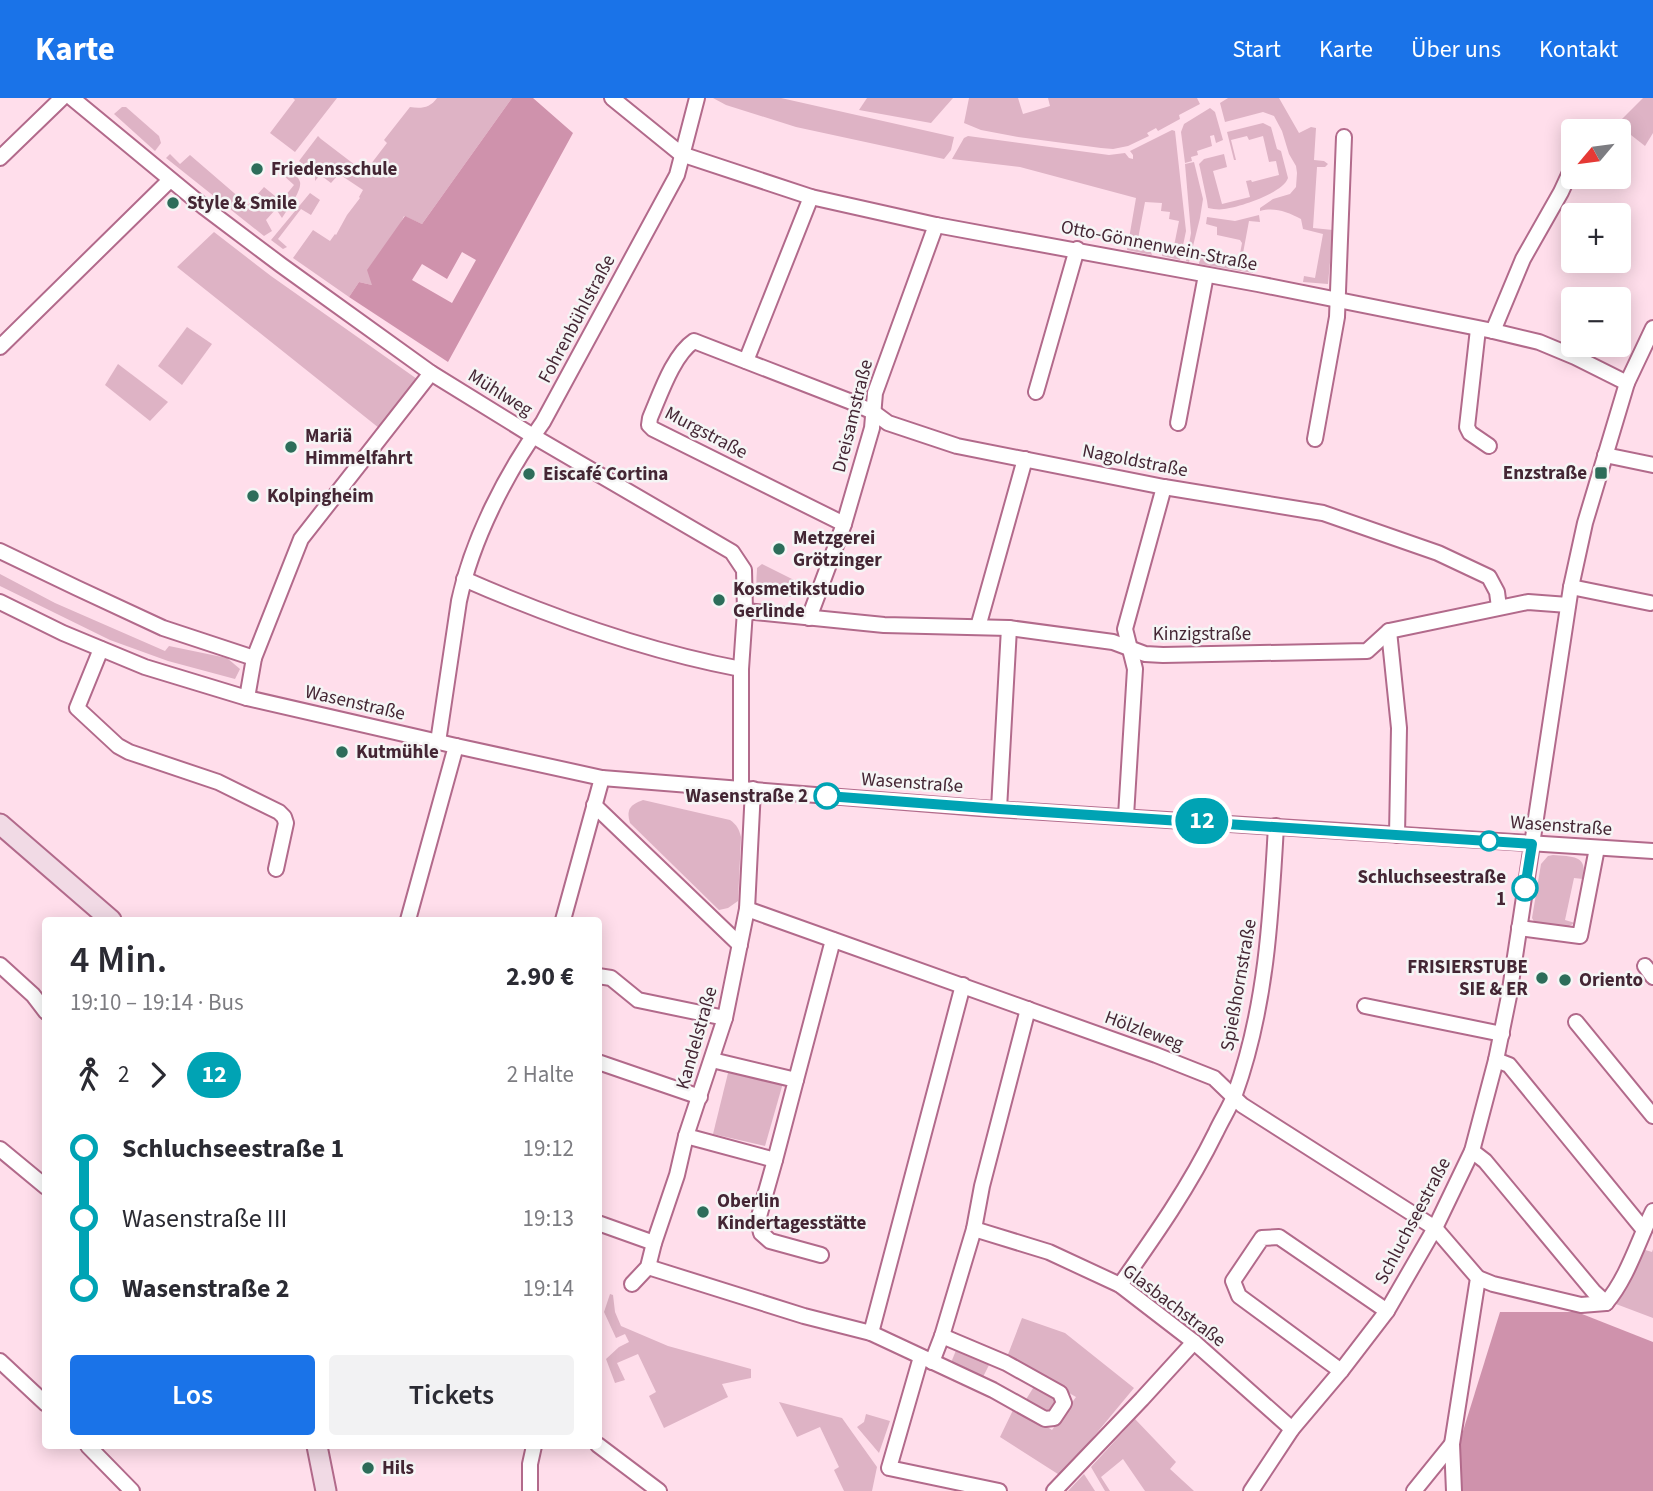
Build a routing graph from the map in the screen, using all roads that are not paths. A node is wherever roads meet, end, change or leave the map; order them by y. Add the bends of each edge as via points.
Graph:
1 (62, 98) edge
2 (72, 98) edge
3 (612, 98) edge
4 (697, 98) edge
5 (1344, 137) dead end
6 (681, 154) junction
7 (0, 158) edge
8 (170, 180) junction
9 (1562, 189) edge
10 (811, 197) junction
11 (936, 225) junction
12 (1077, 249) junction
13 (1206, 275) junction
14 (1338, 300) junction
15 (1653, 328) edge
16 (1478, 329) junction
17 (1493, 331) junction
18 (0, 347) edge
19 (746, 361) junction
20 (431, 373) junction
21 (1627, 383) junction
22 (1036, 392) dead end
23 (873, 412) junction
24 (1178, 423) dead end
25 (533, 436) junction
26 (1315, 439) dead end
27 (1489, 446) dead end
28 (1605, 455) junction
29 (1025, 459) junction
30 (1653, 465) edge
31 (1164, 487) junction
32 (845, 524) junction
33 (0, 551) edge
34 (464, 579) junction
35 (1571, 587) junction
36 (0, 602) edge
37 (1650, 603) dead end
38 (1568, 605) junction
39 (1499, 607) junction
40 (745, 611) junction
41 (809, 618) junction
42 (978, 627) junction
43 (1009, 628) junction
44 (1390, 631) junction
45 (101, 649) junction
46 (1130, 649) junction
47 (254, 658) junction
48 (741, 668) junction
49 (247, 698) junction
50 (439, 742) junction
51 (456, 746) junction
52 (602, 778) junction
53 (747, 789) junction
54 (594, 805) junction
55 (999, 809) junction
56 (1126, 816) junction
57 (0, 824) edge
58 (1276, 827) junction
59 (1397, 835) junction
60 (1532, 844) junction
61 (1597, 848) junction
62 (1653, 851) edge
63 (276, 869) dead end
64 (747, 909) junction
65 (108, 917) edge
66 (409, 917) edge
67 (564, 917) edge
68 (1519, 928) junction
69 (833, 940) junction
70 (740, 945) junction
71 (0, 965) edge
72 (602, 977) edge
73 (962, 985) junction
74 (1365, 1006) dead end
75 (42, 1007) edge
76 (1028, 1009) junction
77 (725, 1017) junction
78 (1576, 1022) dead end
79 (1502, 1034) junction
80 (712, 1060) junction
81 (1496, 1060) junction
82 (602, 1063) edge
83 (796, 1080) junction
84 (1234, 1096) junction
85 (700, 1097) junction
86 (1653, 1116) edge
87 (686, 1136) junction
88 (0, 1149) edge
89 (1472, 1151) junction
90 (775, 1160) junction
91 (42, 1184) edge
92 (1653, 1211) edge
93 (602, 1224) edge
94 (1435, 1228) junction
95 (974, 1230) junction
96 (1644, 1230) junction
97 (654, 1243) junction
98 (821, 1255) dead end
99 (648, 1267) junction
100 (1478, 1278) junction
101 (632, 1284) dead end
102 (1120, 1284) junction
103 (1606, 1303) junction
104 (1387, 1311) junction
105 (871, 1333) junction
106 (942, 1336) junction
107 (1194, 1342) junction
108 (927, 1359) junction
109 (0, 1361) edge
110 (1341, 1371) junction
111 (42, 1401) edge
112 (1292, 1429) junction
113 (1452, 1444) junction
114 (602, 1448) edge
115 (91, 1449) edge
116 (318, 1449) edge
117 (533, 1449) edge
118 (132, 1491) edge
119 (326, 1491) edge
120 (530, 1491) edge
121 (659, 1491) edge
122 (999, 1491) edge
123 (1054, 1491) edge
124 (1251, 1491) edge
125 (1414, 1491) edge
126 (1454, 1491) edge

1 - 7 street
2 - 8 street, Mühlweg
3 - 6 street
4 - 6 street, Fohrenbühlstraße
5 - 14 street
6 - 10 street, Otto-Gönnenwein-Straße
6 - 25 street, Fohrenbühlstraße via 677,175
8 - 18 street
8 - 20 street, Mühlweg
9 - 17 street via 1523,259
10 - 11 street, Otto-Gönnenwein-Straße
10 - 19 street
11 - 12 street, Otto-Gönnenwein-Straße
11 - 23 street, Dreisamstraße via 875,393
12 - 13 street, Otto-Gönnenwein-Straße
12 - 22 street
13 - 14 street, Otto-Gönnenwein-Straße
13 - 24 street
14 - 16 street, Otto-Gönnenwein-Straße
14 - 26 street
15 - 21 street
16 - 17 street, Otto-Gönnenwein-Straße
16 - 27 street via 1467,427
17 - 21 street, Otto-Gönnenwein-Straße via 1539,342
19 - 23 street, Nagoldstraße
19 - 32 street, Murgstraße via 694,341 675,363 649,425
20 - 25 street, Mühlweg
20 - 47 street via 301,539
21 - 28 street
23 - 29 street, Nagoldstraße via 888,423 957,446
23 - 32 street, Dreisamstraße
25 - 34 street, Fohrenbühlstraße via 479,535
25 - 40 street, Mühlweg via 732,552 744,570
28 - 30 street
28 - 35 street
29 - 31 street, Nagoldstraße
29 - 42 street
31 - 39 street, Nagoldstraße via 1323,513 1438,553 1489,577
31 - 46 street via 1125,629
32 - 41 street, Dreisamstraße
33 - 47 street via 163,628
34 - 48 street via 648,647
34 - 50 street, Fohrenbühlstraße
35 - 37 street
35 - 38 street
36 - 45 street, Wasenstraße
38 - 39 street, Kinzigstraße via 1528,602
38 - 60 street
39 - 44 street, Kinzigstraße
40 - 41 street, Kinzigstraße
40 - 48 street, Mühlweg
41 - 42 street, Kinzigstraße
42 - 43 street, Kinzigstraße
43 - 46 street, Kinzigstraße via 1113,642
43 - 55 street
44 - 46 street, Kinzigstraße via 1367,651 1163,655
44 - 59 street via 1399,728
45 - 49 street, Wasenstraße
45 - 63 street via 78,708 129,752 218,782 279,812 286,823
46 - 56 street via 1136,669
47 - 49 street
48 - 53 street, Mühlweg
49 - 50 street, Wasenstraße
50 - 51 street, Wasenstraße
51 - 52 street, Wasenstraße
51 - 66 street
52 - 53 street, Wasenstraße
52 - 54 street
53 - 55 street, Wasenstraße
53 - 64 street, Kandelstraße
54 - 67 street
54 - 70 street
55 - 56 street, Wasenstraße
56 - 58 street, Wasenstraße
57 - 65 main road
58 - 59 street, Wasenstraße
58 - 84 street, Spießhornstraße via 1265,968
59 - 60 street, Wasenstraße
60 - 61 street, Wasenstraße
60 - 68 street, Schluchseestraße
61 - 62 street, Wasenstraße
61 - 68 street via 1580,936
64 - 69 street, Hölzleweg
64 - 70 street, Kandelstraße
68 - 79 street, Schluchseestraße
69 - 73 street, Hölzleweg
69 - 83 street
70 - 77 street, Kandelstraße
71 - 75 street
72 - 77 street via 611,978 638,1000
73 - 76 street, Hölzleweg
73 - 105 street
74 - 79 street
76 - 84 street, Hölzleweg via 1214,1078
76 - 95 street
77 - 80 street, Kandelstraße
78 - 86 street
79 - 81 street, Schluchseestraße
80 - 83 street
80 - 85 street, Kandelstraße
81 - 89 street, Schluchseestraße
81 - 96 street via 1509,1065
82 - 85 street
83 - 90 street
84 - 94 street, Hölzleweg
84 - 102 street, Spießhornstraße via 1198,1169
85 - 87 street, Kandelstraße
87 - 90 street
87 - 97 street, Kandelstraße
88 - 91 street
89 - 94 street, Schluchseestraße
89 - 103 street
90 - 98 street via 758,1220 761,1233 770,1241
92 - 96 street
93 - 97 street
94 - 100 street, Hölzleweg
94 - 104 street, Schluchseestraße
95 - 102 street, Glasbachstraße via 1049,1252
95 - 106 street
96 - 103 street
97 - 99 street, Kandelstraße
99 - 101 street, Kandelstraße
99 - 105 street
100 - 103 street via 1581,1306
100 - 113 street
102 - 107 street, Glasbachstraße
104 - 110 street, Schluchseestraße
104 - 110 street via 1279,1237 1262,1238 1233,1281 1239,1296
105 - 108 street
106 - 108 street
106 - 108 street via 1040,1381 1060,1393 1064,1403 1054,1418 1045,1419
107 - 112 street, Glasbachstraße
107 - 123 street
108 - 122 street via 889,1468
109 - 111 street
110 - 112 street, Schluchseestraße
112 - 124 street, Schluchseestraße
113 - 125 street
113 - 126 street
114 - 121 street
115 - 118 street
116 - 119 main road
117 - 120 street

